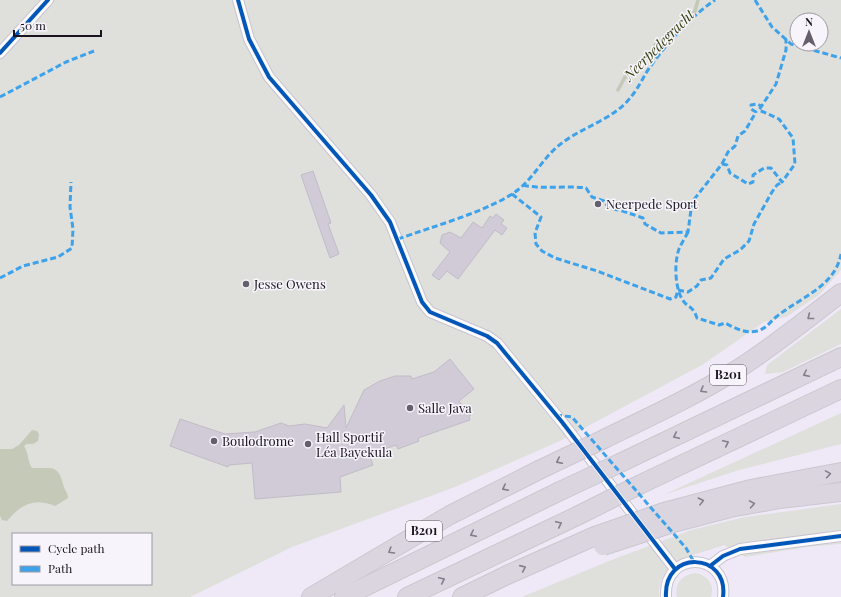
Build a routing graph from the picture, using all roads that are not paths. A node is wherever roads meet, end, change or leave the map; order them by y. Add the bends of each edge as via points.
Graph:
1 (48, 0) edge
2 (238, 0) edge
3 (0, 53) edge
4 (841, 293) edge
5 (841, 357) edge
6 (841, 389) edge
7 (841, 472) edge
8 (841, 492) edge
9 (668, 517) junction
10 (841, 536) edge
11 (599, 542) junction
12 (710, 566) junction
13 (675, 569) junction
14 (311, 597) edge
15 (344, 597) edge
16 (407, 597) edge
17 (462, 597) edge
18 (488, 597) edge
19 (666, 597) edge
20 (723, 597) edge

1 - 3 street
2 - 13 street via 249,39 269,77 371,195 386,216 398,239 422,302 430,312 497,343 562,422
4 -> 14 highway, B201, bridge via 738,368 688,398 450,515
5 -> 15 highway, B201, bridge
16 -> 6 highway, bridge
9 -> 7 highway via 751,489
9 -> 8 highway
9 - 11 highway, bridge
10 - 12 street via 740,549 723,556
17 -> 11 highway via 507,575
11 - 18 highway
12 - 13 street via 694,562
12 - 20 street via 722,580
13 - 19 street via 668,578

